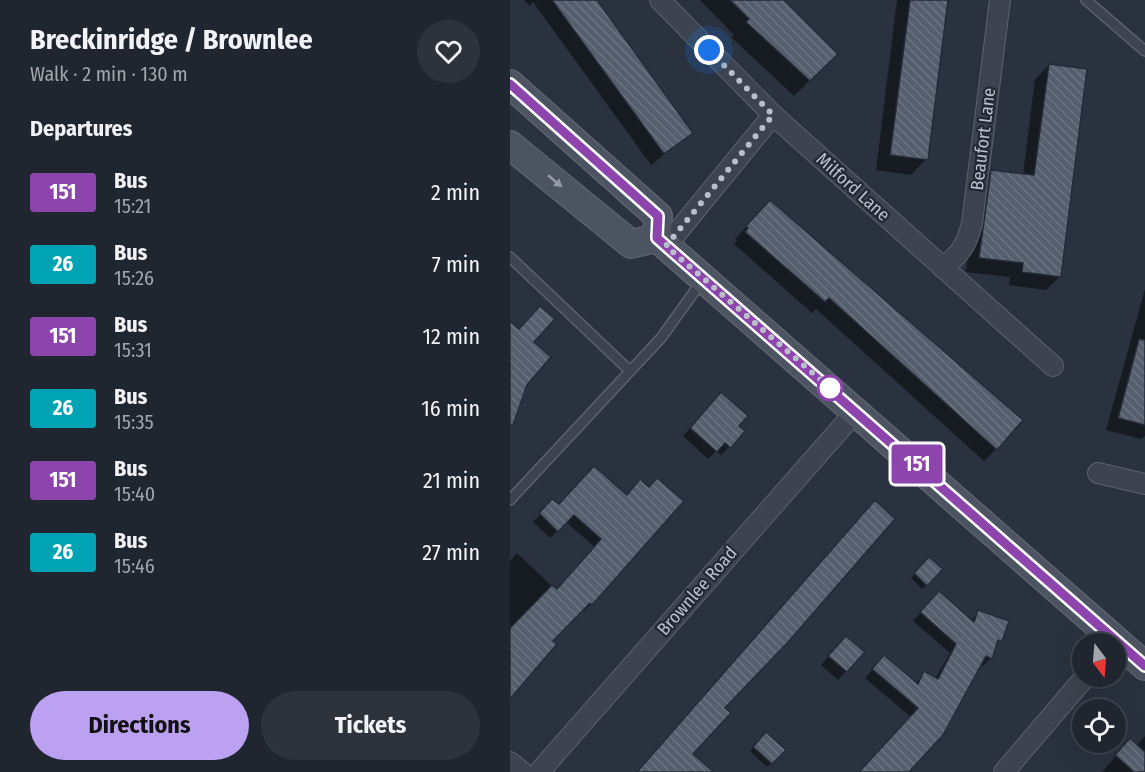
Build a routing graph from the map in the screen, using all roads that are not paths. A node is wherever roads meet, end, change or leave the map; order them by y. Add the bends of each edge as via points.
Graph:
1 (660, 0) edge
2 (1000, 0) edge
3 (1086, 0) edge
4 (1145, 51) edge
5 (510, 84) edge
6 (773, 115) junction
7 (510, 145) edge
8 (661, 242) junction
9 (510, 258) edge
10 (943, 268) junction
11 (704, 279) junction
12 (1053, 366) dead end
13 (630, 371) junction
14 (856, 411) junction
15 (1098, 473) dead end
16 (1145, 484) edge
17 (510, 500) edge
18 (1104, 633) edge
19 (1126, 651) edge
20 (1145, 666) edge
21 (1077, 687) edge
22 (510, 762) edge
23 (522, 772) edge
24 (539, 772) edge
25 (1004, 772) edge

1 - 6 street, Milford Lane
2 - 10 street, Beaufort Lane via 968,242 961,254
3 - 4 lane
5 - 8 main road via 658,216
6 - 8 street
6 - 10 street, Milford Lane
7 -> 8 main road via 631,244
8 - 11 main road
9 - 13 lane
10 - 12 street, Milford Lane
11 - 13 lane via 661,339
11 - 14 main road
13 - 17 lane
14 - 18 main road
14 - 24 street, Brownlee Road
15 - 16 street
19 - 20 main road
21 - 25 street
22 - 23 street

